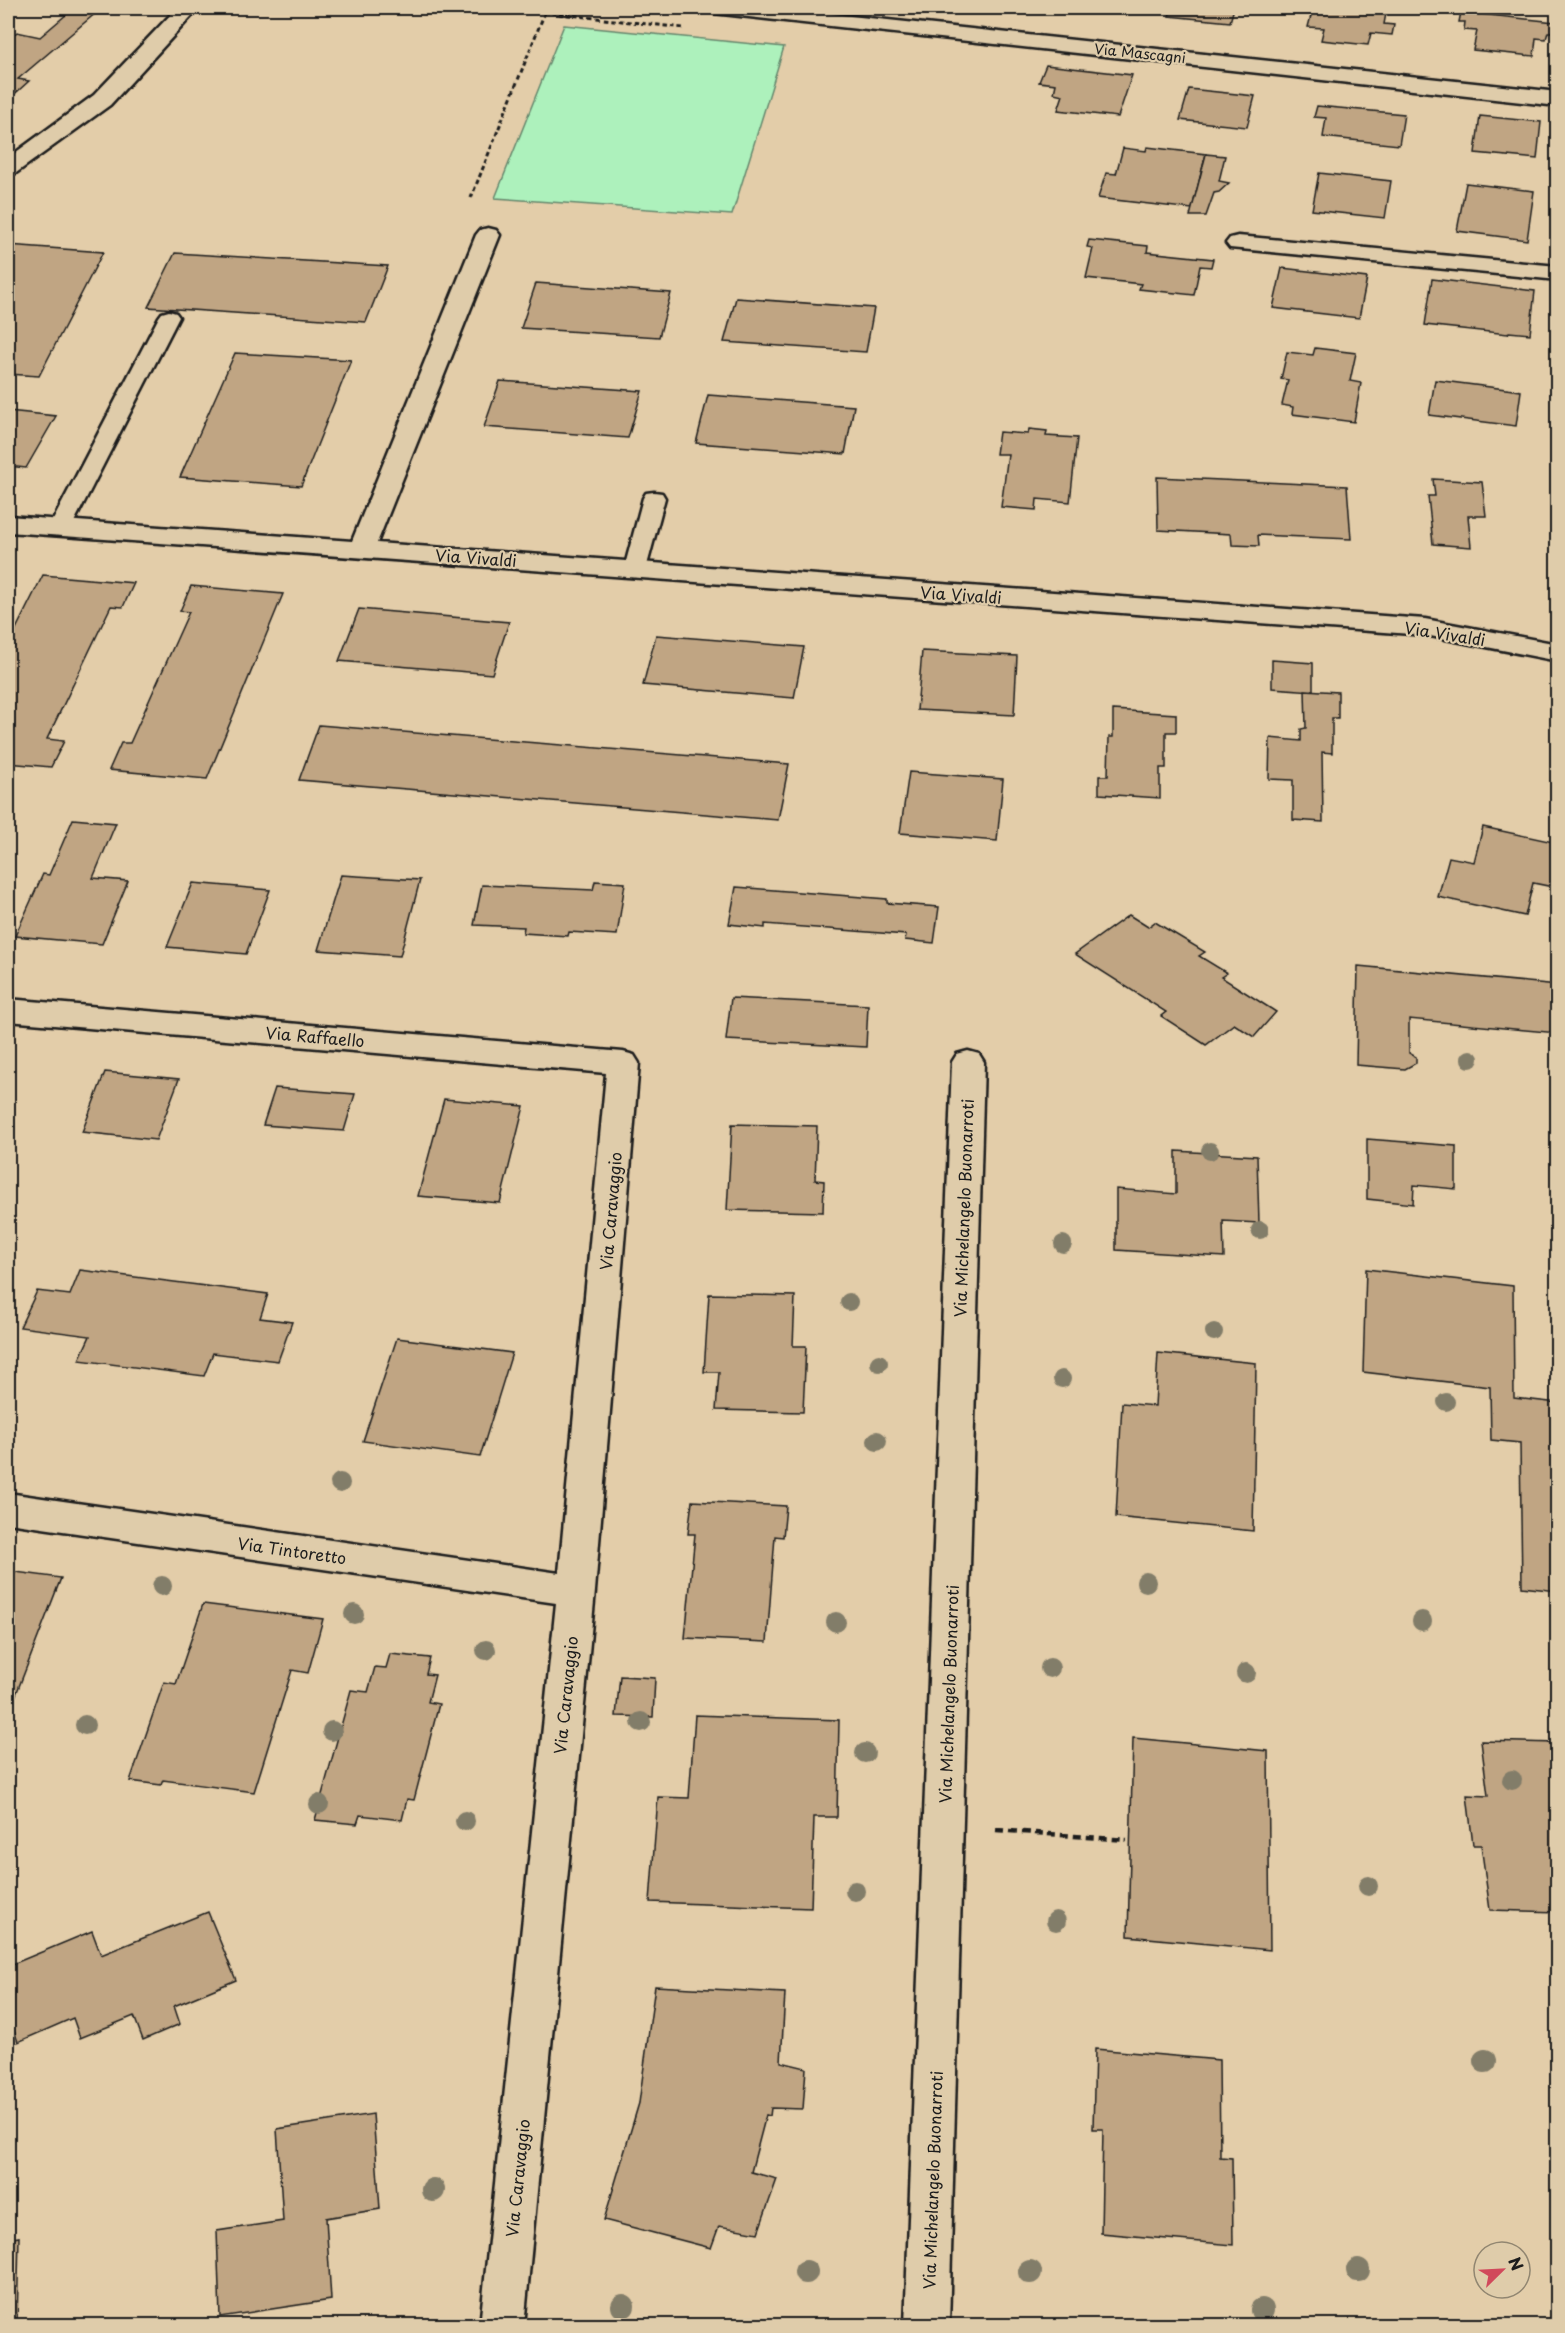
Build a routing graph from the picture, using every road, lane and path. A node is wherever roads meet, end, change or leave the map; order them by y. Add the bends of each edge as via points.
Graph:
1 (188, 8) edge
2 (722, 8) edge
3 (545, 12) dead end
4 (1557, 99) edge
5 (8, 168) edge
6 (467, 207) dead end
7 (488, 235) dead end
8 (1238, 243) dead end
9 (1557, 273) edge
10 (169, 317) dead end
11 (654, 498) dead end
12 (8, 524) edge
13 (60, 528) junction
14 (362, 548) junction
15 (635, 569) junction
16 (1557, 653) edge
17 (8, 1010) edge
18 (968, 1062) dead end
19 (623, 1063) joint
20 (8, 1508) edge
21 (576, 1591) junction
22 (944, 1830) junction
23 (1127, 1840) dead end
24 (502, 2325) edge
25 (927, 2325) edge

1 - 5 street via 102,100
2 - 4 street, Via Mascagni
3 - 6 path
7 - 14 street
8 - 9 street
10 - 13 lane
11 - 15 lane
12 - 13 street, Via Vivaldi
13 - 14 street, Via Vivaldi
14 - 15 street, Via Vivaldi
15 - 16 street, Via Vivaldi via 1425,627
17 - 19 street, Via Raffaello
18 - 22 street, Via Michelangelo Buonarroti
19 - 21 street, Via Caravaggio
20 - 21 street, Via Tintoretto
21 - 24 street, Via Caravaggio
22 - 23 path via 1005,1830
22 - 25 street, Via Michelangelo Buonarroti

